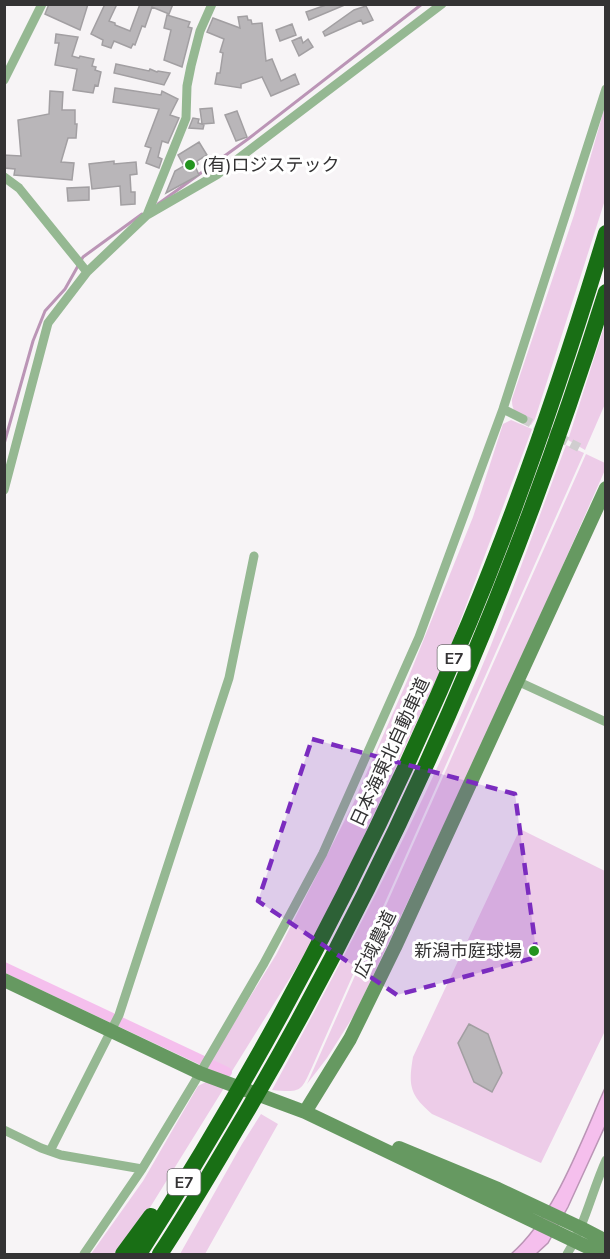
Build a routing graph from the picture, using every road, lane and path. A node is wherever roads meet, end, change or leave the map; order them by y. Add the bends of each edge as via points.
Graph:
1 (42, 4) edge
2 (212, 4) edge
3 (442, 4) edge
4 (4, 80) edge
5 (606, 89) edge
6 (4, 177) edge
7 (147, 215) junction
8 (606, 233) edge
9 (87, 272) junction
10 (606, 292) edge
11 (503, 409) junction
12 (523, 419) tunnel mouth
13 (606, 488) edge
14 (4, 490) edge
15 (254, 556) dead end
16 (517, 681) junction
17 (606, 722) edge
18 (4, 980) edge
19 (112, 1030) junction
20 (200, 1072) junction
21 (224, 1108) junction
22 (305, 1112) junction
23 (4, 1130) edge
24 (232, 1136) junction
25 (50, 1151) junction
26 (606, 1160) edge
27 (142, 1169) junction
28 (574, 1232) junction
29 (606, 1241) edge
30 (84, 1254) edge
31 (123, 1254) edge
32 (139, 1254) edge
33 (160, 1254) edge
34 (171, 1254) edge
35 (567, 1254) edge
36 (602, 1254) edge

1 - 4 street
2 - 7 street via 191,66 186,118
3 - 7 street via 218,174
5 - 11 street
6 - 9 street via 19,188
7 - 9 street
8 - 21 highway, 日本海東北自動車道 / E7 via 534,453 470,621 334,916 265,1044
9 - 14 street via 48,323
10 - 24 highway, 日本海東北自動車道 / E7 via 551,459 448,717 349,925
11 - 12 street
11 - 20 street via 419,638 323,853
13 - 16 street, 広域農道
15 - 19 street via 230,678
16 - 17 street
16 - 22 street, 広域農道 via 395,947 350,1038
18 - 19 street
19 - 20 street
19 - 25 street
20 - 22 street
20 - 27 street
21 - 31 highway
21 - 32 highway, E7
22 - 28 street
23 - 25 street
24 - 33 highway, 日本海東北自動車道 / E7
24 - 34 highway via 200,1205
25 - 27 street
26 - 28 street
27 - 30 street
28 - 29 street
28 - 35 street
28 - 36 street

